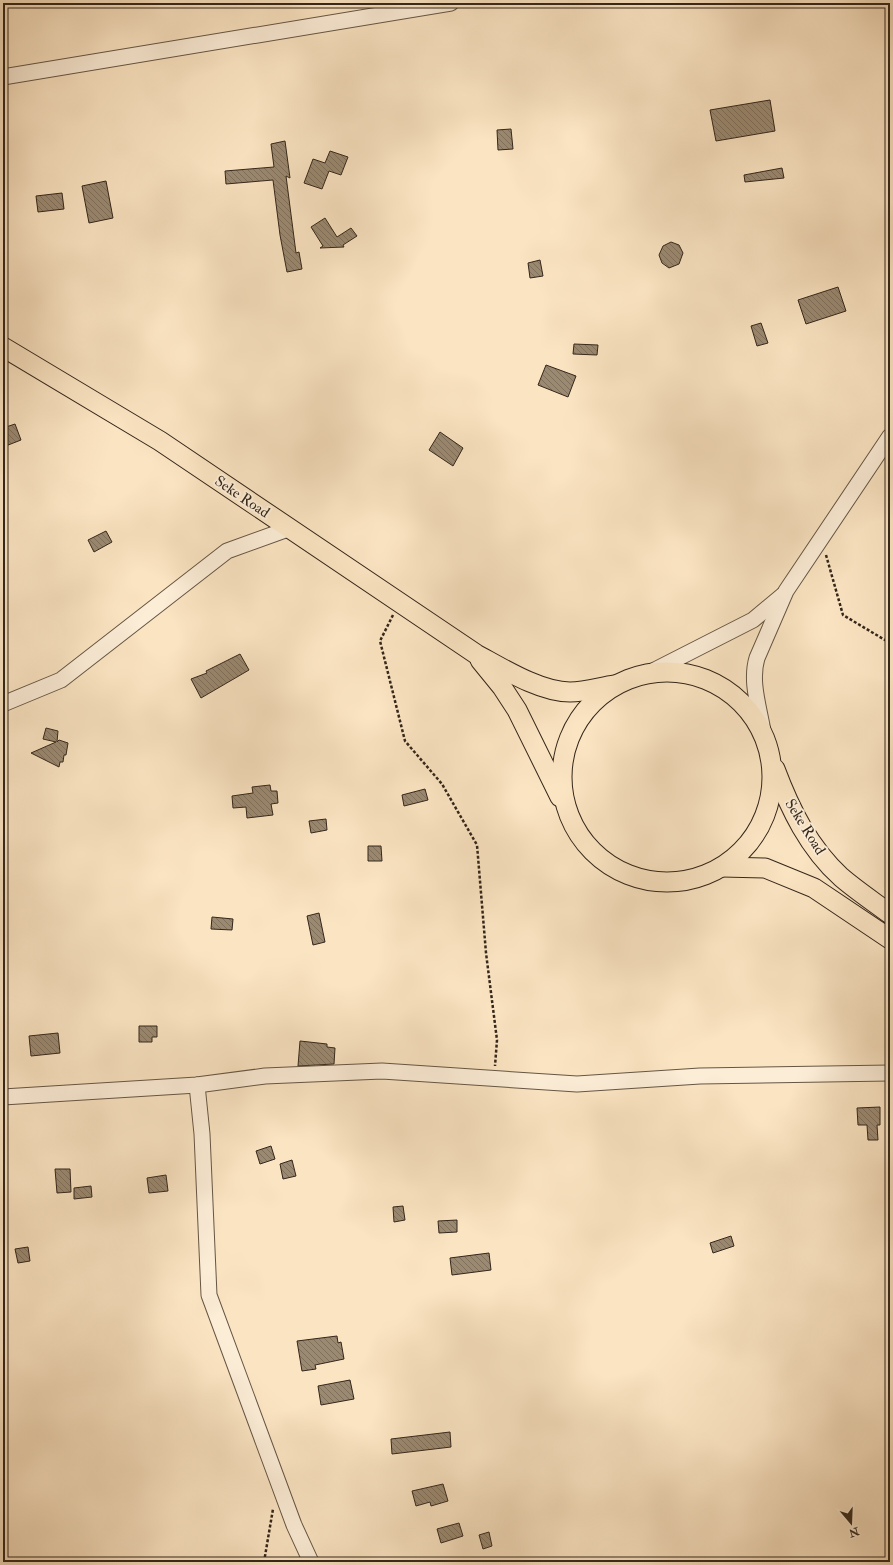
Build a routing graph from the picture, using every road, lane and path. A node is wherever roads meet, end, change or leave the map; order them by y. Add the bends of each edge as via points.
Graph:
1 (451, 3) edge
2 (3, 76) edge
3 (3, 347) edge
4 (890, 436) edge
5 (288, 528) junction
6 (822, 539) junction
7 (786, 592) junction
8 (399, 603) junction
9 (890, 643) edge
10 (476, 654) junction
11 (647, 674) junction
12 (615, 685) junction
13 (3, 704) edge
14 (763, 731) junction
15 (772, 761) junction
16 (566, 808) junction
17 (722, 867) junction
18 (890, 914) edge
19 (890, 939) edge
20 (890, 1073) edge
21 (494, 1078) junction
22 (197, 1085) junction
23 (3, 1097) edge
24 (278, 1481) junction
25 (264, 1562) edge
26 (311, 1562) edge

1 - 2 street
3 - 5 main road, Seke Road via 160,441
4 - 6 street
5 - 8 main road, Seke Road
5 - 13 street via 227,551 61,680
6 - 7 street
6 - 9 path via 843,615
7 - 11 street via 753,620
7 - 14 street via 754,668 754,683
8 - 10 main road, Seke Road
8 - 21 path via 380,641 405,741 442,784 477,845 486,953 497,1040
10 - 12 main road via 553,690 570,692
10 - 16 main road via 517,710
11 - 12 main road, Seke Road
11 - 14 main road, Seke Road via 670,672 693,675 715,682 745,706
12 - 16 main road, Seke Road via 596,699 580,717 569,738 563,761 562,785
14 - 15 main road, Seke Road
15 - 17 main road, Seke Road via 770,802 763,821 748,844
15 - 18 main road, Seke Road via 785,795 816,850 841,877
16 - 17 main road, Seke Road via 574,828 586,845 620,872 640,879 682,881 703,876
17 - 19 main road, Seke Road via 765,868 814,888
20 - 21 street via 700,1076 577,1084
21 - 22 street via 382,1071 265,1076
22 - 23 street
22 - 24 street via 202,1134 209,1296
24 - 25 path
24 - 26 street

